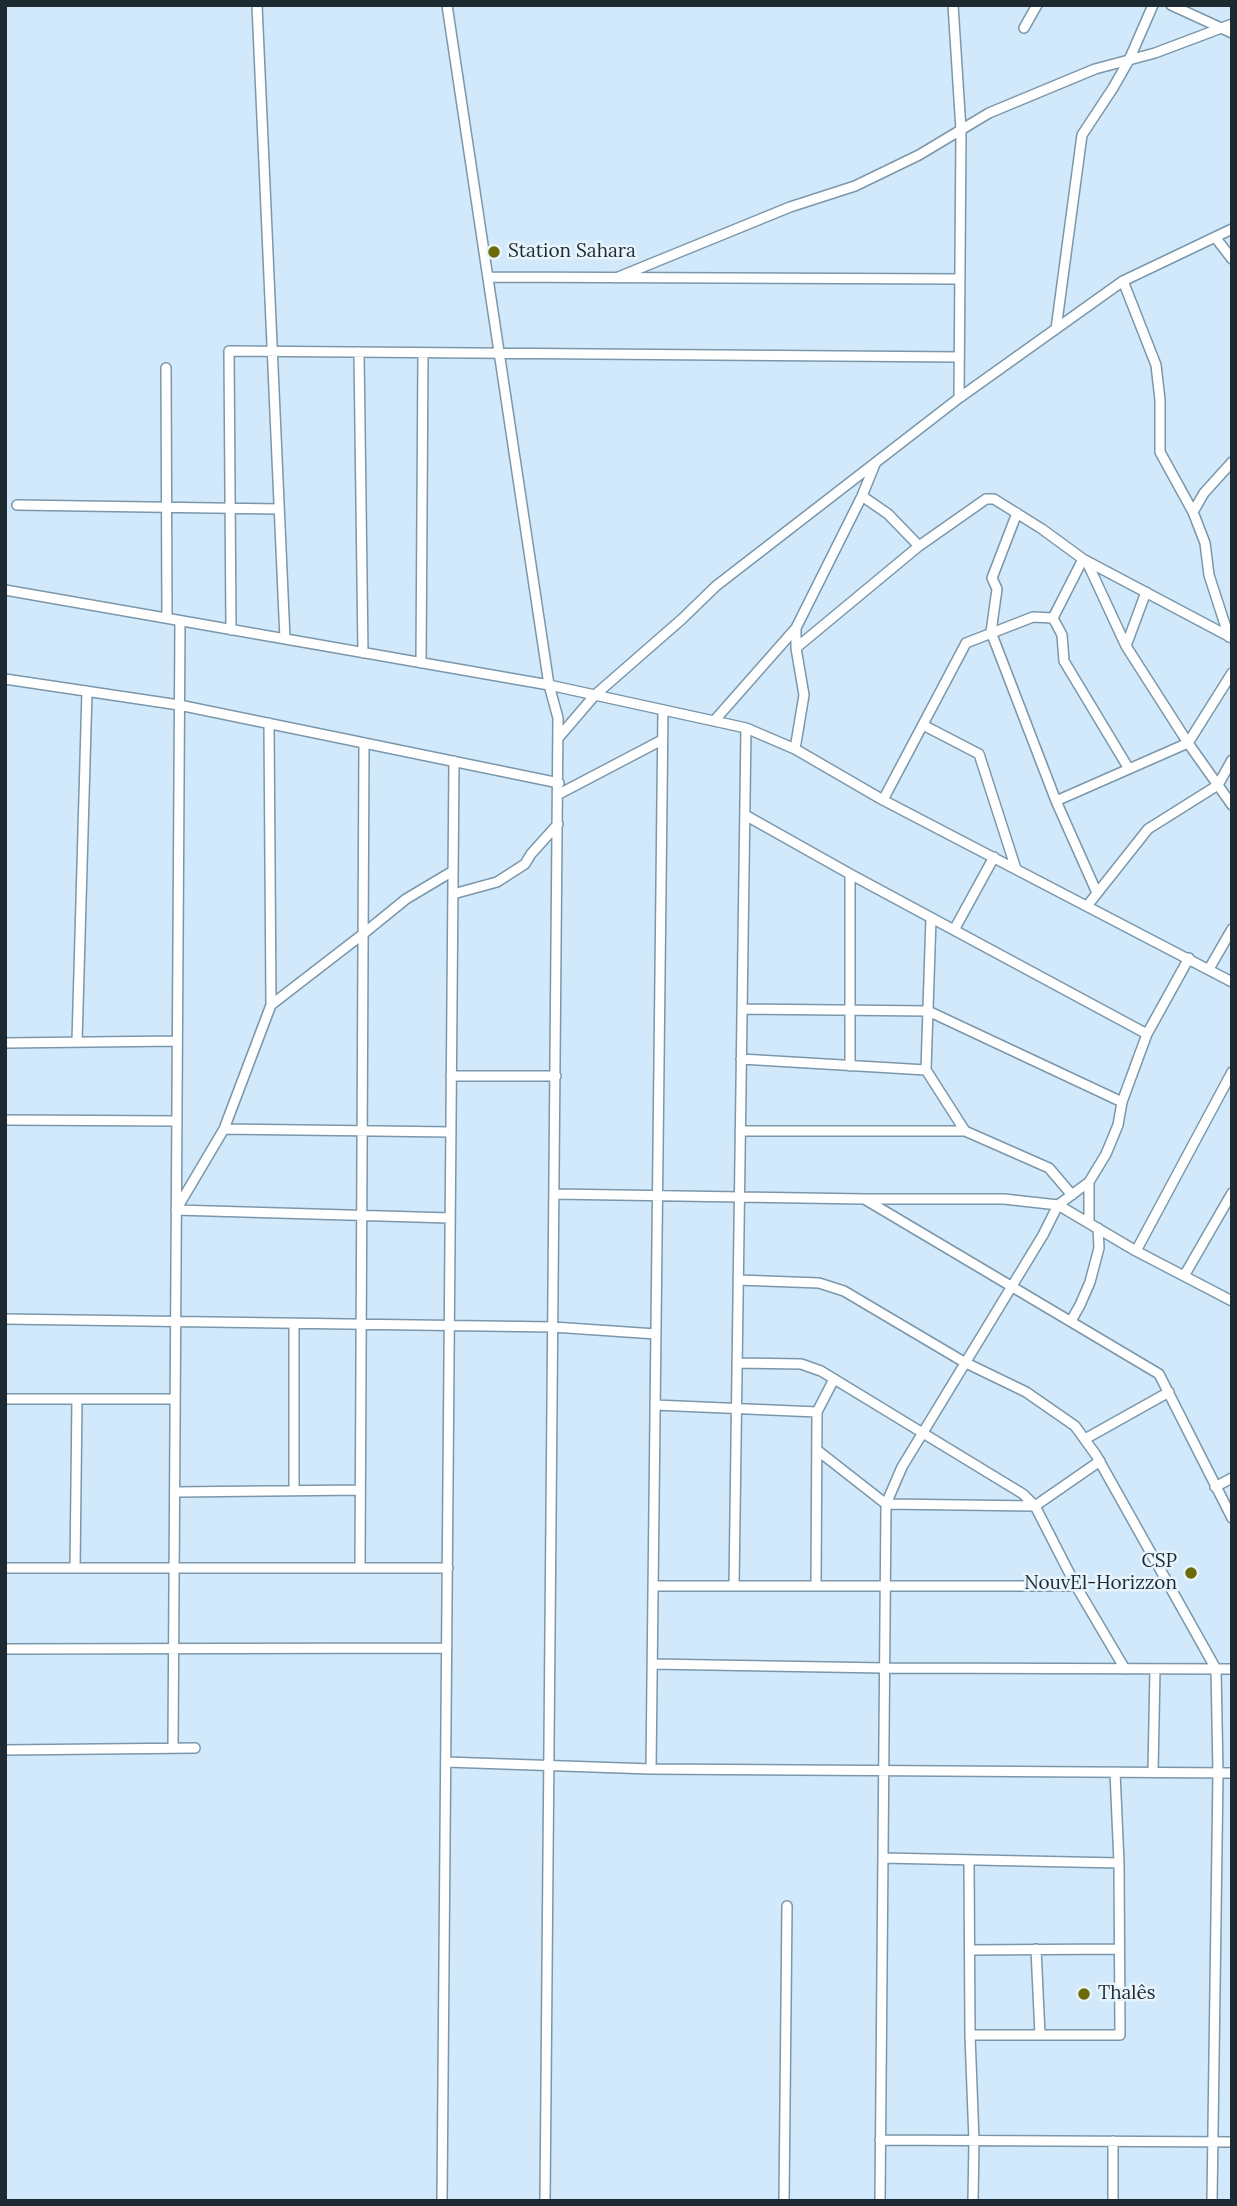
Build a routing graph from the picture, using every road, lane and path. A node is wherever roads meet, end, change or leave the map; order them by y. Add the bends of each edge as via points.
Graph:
1 (257, 5) edge
2 (447, 5) edge
3 (953, 5) edge
4 (1037, 5) edge
5 (1153, 5) edge
6 (1171, 5) edge
7 (1232, 24) edge
8 (1220, 27) junction
9 (1024, 28) dead end
10 (1232, 33) edge
11 (1129, 60) junction
12 (961, 130) junction
13 (1232, 229) edge
14 (1215, 237) junction
15 (1232, 259) edge
16 (488, 277) junction
17 (616, 278) junction
18 (960, 279) junction
19 (1123, 281) junction
20 (1056, 329) junction
21 (272, 351) junction
22 (359, 352) junction
23 (423, 353) junction
24 (499, 353) junction
25 (959, 357) junction
26 (166, 368) dead end
27 (959, 398) junction
28 (876, 462) junction
29 (1232, 462) edge
30 (862, 496) junction
31 (17, 505) dead end
32 (166, 507) junction
33 (230, 508) junction
34 (279, 509) junction
35 (1193, 512) junction
36 (1017, 513) junction
37 (919, 546) junction
38 (1085, 560) junction
39 (5, 590) edge
40 (1146, 592) junction
41 (167, 618) junction
42 (1053, 618) junction
43 (180, 621) junction
44 (796, 628) junction
45 (231, 629) junction
46 (991, 632) junction
47 (1230, 638) edge
48 (285, 639) junction
49 (1126, 646) junction
50 (796, 648) junction
51 (363, 653) junction
52 (421, 663) junction
53 (1232, 673) edge
54 (5, 679) edge
55 (549, 685) junction
56 (87, 691) junction
57 (595, 695) junction
58 (179, 705) junction
59 (663, 710) junction
60 (714, 721) junction
61 (269, 723) junction
62 (923, 725) junction
63 (746, 728) junction
64 (559, 737) junction
65 (662, 740) junction
66 (364, 743) junction
67 (1188, 743) junction
68 (795, 750) junction
69 (1232, 760) edge
70 (454, 761) junction
71 (1129, 769) junction
72 (559, 783) junction
73 (1218, 785) junction
74 (559, 794) junction
75 (883, 800) junction
76 (1056, 801) junction
77 (1232, 805) edge
78 (745, 815) junction
79 (558, 824) junction
80 (995, 858) junction
81 (1016, 869) junction
82 (453, 871) junction
83 (850, 874) junction
84 (1097, 893) junction
85 (453, 894) junction
86 (1087, 906) junction
87 (931, 918) junction
88 (1232, 929) edge
89 (954, 930) junction
90 (363, 934) junction
91 (1189, 958) junction
92 (1209, 969) junction
93 (1232, 982) edge
94 (271, 1005) junction
95 (742, 1009) junction
96 (850, 1010) junction
97 (928, 1011) junction
98 (1147, 1034) junction
99 (177, 1041) junction
100 (5, 1042) edge
101 (78, 1042) junction
102 (741, 1059) junction
103 (850, 1066) junction
104 (926, 1070) junction
105 (1232, 1072) edge
106 (452, 1076) junction
107 (556, 1076) junction
108 (1122, 1102) junction
109 (5, 1120) edge
110 (177, 1121) junction
111 (224, 1129) junction
112 (362, 1131) junction
113 (740, 1131) junction
114 (965, 1131) junction
115 (451, 1132) junction
116 (1089, 1182) junction
117 (1232, 1193) edge
118 (555, 1194) junction
119 (1072, 1195) junction
120 (657, 1196) junction
121 (739, 1197) junction
122 (864, 1199) junction
123 (1058, 1205) junction
124 (176, 1210) junction
125 (361, 1215) junction
126 (450, 1218) junction
127 (1093, 1226) junction
128 (1136, 1251) junction
129 (1184, 1276) junction
130 (738, 1280) junction
131 (1012, 1285) junction
132 (1230, 1303) edge
133 (5, 1319) edge
134 (176, 1321) junction
135 (1071, 1321) junction
136 (294, 1323) junction
137 (361, 1324) junction
138 (449, 1325) junction
139 (554, 1326) junction
140 (656, 1334) junction
141 (964, 1362) junction
142 (737, 1363) junction
143 (834, 1379) junction
144 (1168, 1392) junction
145 (5, 1399) edge
146 (77, 1399) junction
147 (175, 1399) junction
148 (655, 1405) junction
149 (736, 1409) junction
150 (817, 1412) junction
151 (923, 1433) junction
152 (1085, 1439) junction
153 (817, 1450) junction
154 (1100, 1461) junction
155 (1232, 1478) edge
156 (1215, 1487) junction
157 (294, 1490) junction
158 (360, 1490) junction
159 (175, 1492) junction
160 (886, 1504) junction
161 (1035, 1506) junction
162 (1232, 1518) edge
163 (5, 1568) edge
164 (75, 1568) junction
165 (174, 1568) junction
166 (359, 1568) junction
167 (448, 1568) junction
168 (653, 1586) junction
169 (734, 1586) junction
170 (816, 1586) junction
171 (885, 1586) junction
172 (1076, 1586) junction
173 (174, 1648) junction
174 (447, 1648) junction
175 (5, 1649) edge
176 (652, 1664) junction
177 (884, 1668) junction
178 (1125, 1669) junction
179 (1155, 1669) junction
180 (1216, 1669) junction
181 (1232, 1670) edge
182 (173, 1748) junction
183 (195, 1748) dead end
184 (5, 1750) edge
185 (446, 1762) junction
186 (549, 1765) junction
187 (651, 1769) junction
188 (883, 1770) junction
189 (1115, 1772) junction
190 (1153, 1772) junction
191 (1218, 1773) junction
192 (1232, 1773) edge
193 (883, 1858) junction
194 (969, 1860) junction
195 (1119, 1863) junction
196 (787, 1906) dead end
197 (1119, 1949) junction
198 (970, 1950) junction
199 (1036, 1950) junction
200 (970, 2035) junction
201 (1040, 2035) junction
202 (880, 2140) junction
203 (974, 2141) junction
204 (1113, 2141) junction
205 (1213, 2141) junction
206 (1232, 2141) edge
207 (442, 2201) edge
208 (545, 2201) edge
209 (784, 2201) edge
210 (880, 2201) edge
211 (973, 2201) edge
212 (1113, 2201) edge
213 (1212, 2201) edge

1 - 21 street
2 - 16 street
3 - 12 street
4 - 9 street
5 - 11 street
6 - 8 street
7 - 8 street
8 - 10 street
8 - 11 street
11 - 12 street via 1095,69 989,113
11 - 20 street via 1082,135
12 - 17 street via 855,186 790,207
12 - 18 street
13 - 14 street
14 - 15 street
14 - 19 street
16 - 17 street
16 - 24 street
17 - 18 street
18 - 25 street
19 - 20 street
19 - 35 street via 1156,365 1160,453
20 - 27 street
21 - 22 street
21 - 33 street via 229,351
21 - 34 street
22 - 23 street
22 - 51 street
23 - 24 street
23 - 52 street
24 - 25 street
24 - 55 street
25 - 27 street
26 - 32 street
27 - 28 street
28 - 30 street
28 - 57 street via 722,581
29 - 35 street
30 - 37 street via 888,514
30 - 44 street
31 - 32 street
32 - 33 street
32 - 41 street
33 - 34 street
33 - 45 street
34 - 48 street
35 - 47 street
36 - 37 street via 986,499
36 - 38 street
36 - 46 street via 992,578 997,589
37 - 50 street
38 - 40 street
38 - 42 street
38 - 49 street
39 - 41 street
40 - 47 street
40 - 49 street
41 - 43 street
42 - 46 street via 1033,617
42 - 71 street via 1062,635 1064,661
43 - 45 street
43 - 58 street
44 - 50 street
44 - 60 street
45 - 48 street
46 - 62 street via 966,643
46 - 76 street
48 - 51 street
49 - 67 street
50 - 68 street via 804,695
51 - 52 street
52 - 55 street
53 - 67 street
54 - 56 street
55 - 57 street
55 - 64 street
56 - 58 street
56 - 101 street
57 - 59 street
57 - 64 street
58 - 61 street
58 - 99 street
59 - 60 street
59 - 65 street
60 - 63 street
61 - 66 street
61 - 94 street
62 - 75 street
62 - 81 street via 979,754
63 - 68 street
63 - 78 street
64 - 72 street
65 - 74 street
65 - 120 street
66 - 70 street
66 - 90 street
67 - 71 street
67 - 73 street
68 - 75 street
69 - 73 street
70 - 72 street
70 - 82 street
71 - 76 street
72 - 74 street
73 - 77 street
73 - 84 street via 1148,829
74 - 79 street
75 - 80 street
76 - 84 street
78 - 83 street
78 - 95 street
79 - 85 street via 525,864 497,882
79 - 107 street
80 - 81 street
80 - 89 street
81 - 86 street
82 - 85 street
82 - 90 street via 406,899
83 - 87 street
83 - 96 street
84 - 86 street
85 - 106 street
86 - 91 street
87 - 89 street
87 - 97 street
88 - 92 street
89 - 98 street
90 - 94 street
90 - 112 street
91 - 92 street
91 - 98 street
92 - 93 street
94 - 111 street
95 - 96 street
95 - 102 street
96 - 97 street
96 - 103 street
97 - 104 street
97 - 108 street
98 - 108 street
99 - 101 street
99 - 110 street
100 - 101 street
102 - 103 street
102 - 113 street
103 - 104 street
104 - 114 street
105 - 128 street
106 - 107 street
106 - 115 street
107 - 118 street
108 - 116 street via 1118,1125
109 - 110 street
110 - 124 street
111 - 112 street
111 - 124 street
112 - 115 street
112 - 125 street
113 - 114 street
113 - 121 street
114 - 119 street via 1049,1168
115 - 126 street
116 - 119 street
116 - 127 street
117 - 129 street
118 - 120 street
118 - 139 street
119 - 123 street
120 - 121 street
120 - 140 street
121 - 122 street
121 - 130 street
122 - 123 street via 1004,1199
122 - 131 street
123 - 127 street
123 - 131 street
124 - 125 street
124 - 134 street
125 - 126 street
125 - 137 street
126 - 138 street
127 - 128 street
127 - 135 street via 1099,1248 1090,1282
128 - 129 street
129 - 132 street
130 - 141 street via 819,1283 844,1290
130 - 142 street
131 - 135 street
131 - 141 street
133 - 134 street
134 - 136 street
134 - 147 street
135 - 144 street via 1159,1374
136 - 137 street
136 - 157 street
137 - 138 street
137 - 158 street
138 - 139 street
138 - 167 street
139 - 140 street
139 - 186 street
140 - 148 street
141 - 151 street
141 - 152 street via 1026,1392 1075,1426
142 - 143 street via 801,1364
142 - 149 street
143 - 150 street
143 - 151 street
144 - 152 street
144 - 156 street
145 - 146 street
146 - 147 street
146 - 164 street
147 - 159 street
148 - 149 street
148 - 168 street
149 - 150 street
149 - 169 street
150 - 153 street
151 - 160 street
151 - 161 street via 1023,1494
152 - 154 street
153 - 160 street
153 - 170 street
154 - 161 street
154 - 180 street
155 - 156 street
156 - 162 street
157 - 158 street
157 - 159 street
158 - 166 street
159 - 165 street
160 - 161 street
160 - 171 street
161 - 172 street
163 - 164 street
164 - 165 street
165 - 166 street
165 - 173 street
166 - 167 street
167 - 174 street
168 - 169 street
168 - 176 street
169 - 170 street
170 - 171 street
171 - 172 street
171 - 177 street
172 - 178 street
173 - 174 street
173 - 175 street
173 - 182 street
174 - 185 street
176 - 177 street
176 - 187 street
177 - 178 street
177 - 188 street
178 - 179 street
179 - 180 street
179 - 190 street
180 - 181 street
180 - 191 street
182 - 183 street
182 - 184 street
185 - 186 street
185 - 207 street
186 - 187 street
186 - 208 street
187 - 188 street
188 - 189 street
188 - 193 street
189 - 190 street
189 - 195 street
190 - 191 street
191 - 192 street
191 - 205 street
193 - 194 street
193 - 202 street
194 - 195 street
194 - 198 street
195 - 197 street
196 - 209 street
197 - 199 street
197 - 201 street via 1119,2035
198 - 199 street
198 - 200 street
199 - 201 street
200 - 201 street
200 - 203 street
202 - 203 street
202 - 210 street
203 - 204 street
203 - 211 street
204 - 205 street
204 - 212 street
205 - 206 street
205 - 213 street

